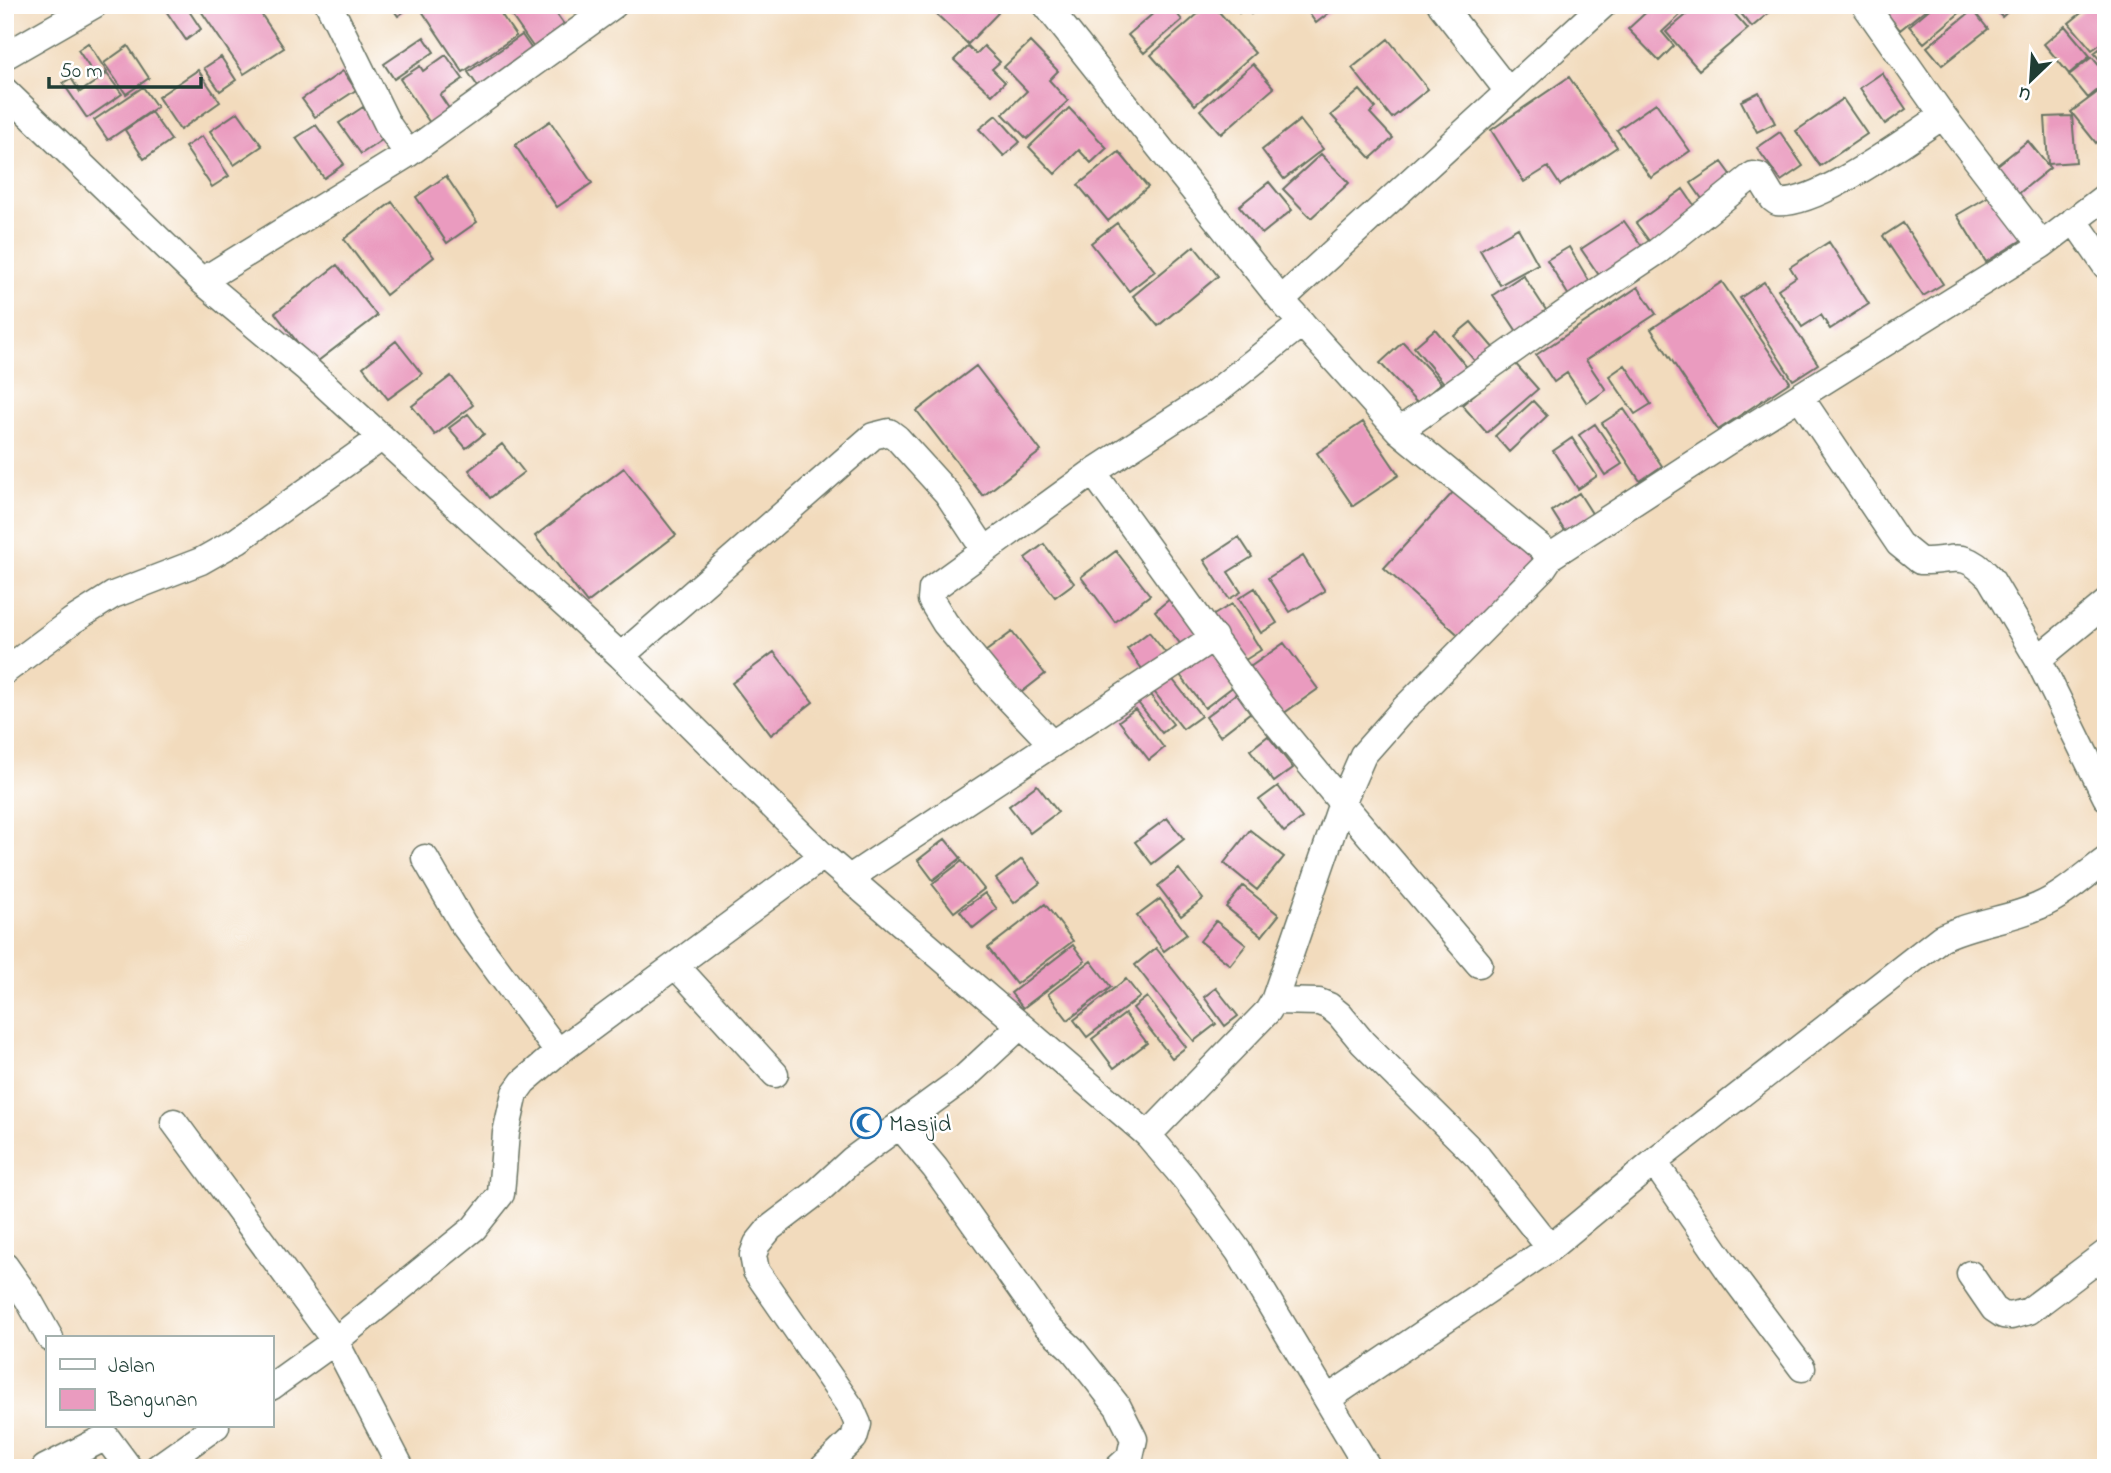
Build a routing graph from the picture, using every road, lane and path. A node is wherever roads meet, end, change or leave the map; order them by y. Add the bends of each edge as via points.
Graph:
1 (94, 5) edge
2 (329, 5) edge
3 (614, 5) edge
4 (1046, 5) edge
5 (1441, 5) edge
6 (1603, 5) edge
7 (1865, 5) edge
8 (5, 56) edge
9 (5, 91) edge
10 (1508, 91) junction
11 (1943, 116) junction
12 (408, 154) junction
13 (2106, 196) edge
14 (2074, 220) junction
15 (2042, 245) junction
16 (2106, 266) edge
17 (202, 281) junction
18 (1282, 300) junction
19 (1302, 323) junction
20 (1800, 397) junction
21 (1399, 431) junction
22 (381, 438) junction
23 (1093, 472) junction
24 (984, 549) junction
25 (1551, 556) junction
26 (2106, 603) edge
27 (1214, 637) junction
28 (621, 656) junction
29 (2038, 659) junction
30 (5, 671) edge
31 (1052, 744) junction
32 (2106, 797) edge
33 (1342, 803) junction
34 (823, 856) junction
35 (425, 858) dead end
36 (2106, 860) edge
37 (850, 877) junction
38 (1479, 964) dead end
39 (676, 966) junction
40 (1274, 1001) junction
41 (1020, 1026) junction
42 (558, 1052) junction
43 (775, 1074) dead end
44 (174, 1122) dead end
45 (899, 1125) junction
46 (1148, 1135) junction
47 (1654, 1162) junction
48 (1550, 1248) junction
49 (2106, 1252) edge
50 (5, 1266) edge
51 (1970, 1274) dead end
52 (49, 1336) edge
53 (335, 1341) junction
54 (1802, 1368) dead end
55 (273, 1386) edge
56 (1327, 1399) junction
57 (213, 1428) edge
58 (103, 1432) edge
59 (86, 1458) edge
60 (45, 1468) edge
61 (129, 1468) edge
62 (157, 1468) edge
63 (401, 1468) edge
64 (822, 1468) edge
65 (1118, 1468) edge
66 (1368, 1468) edge

1 - 8 street
2 - 12 street via 388,125
3 - 12 street
4 - 18 street
5 - 10 street
6 - 10 street
7 - 11 street
9 - 17 street
10 - 18 street
11 - 15 street
11 - 21 street via 1848,177 1797,199 1777,202 1754,175 1658,251
12 - 17 street
13 - 14 street
14 - 15 street
14 - 16 street
15 - 20 street
17 - 22 street
18 - 19 street
19 - 21 street
19 - 23 street via 1216,392
20 - 25 street
20 - 29 street via 1899,544 1920,561 1959,557 1980,567
21 - 25 street
22 - 28 street
22 - 30 street via 238,540 201,561 113,595
23 - 24 street
23 - 27 street
24 - 28 street via 947,493 897,438 889,432 873,436
24 - 31 street via 932,589 931,600 995,684
25 - 33 street via 1371,745
26 - 29 street
27 - 31 street
27 - 33 street via 1263,707
28 - 34 street
29 - 32 street
31 - 37 street
33 - 38 street
33 - 40 street
34 - 37 street
34 - 39 street
35 - 42 street via 463,924
36 - 47 street via 2042,905 1941,938
37 - 41 street
39 - 42 street
39 - 43 street
40 - 46 street
40 - 48 street via 1319,1002 1340,1015 1478,1157
41 - 45 street via 964,1079
41 - 46 street
42 - 53 street via 515,1093 501,1194 492,1208 474,1228
44 - 53 street
45 - 64 street via 771,1228 754,1255 756,1272 858,1424 854,1438
45 - 65 street via 935,1168 1046,1325 1073,1350 1118,1408 1134,1439 1129,1457
46 - 56 street via 1239,1252
47 - 48 street
47 - 54 street
48 - 56 street
49 - 51 street via 2029,1311 2011,1316 1994,1309
50 - 52 street
53 - 55 street
53 - 63 street
56 - 66 street
57 - 62 street
58 - 59 street
58 - 61 street
59 - 60 street

